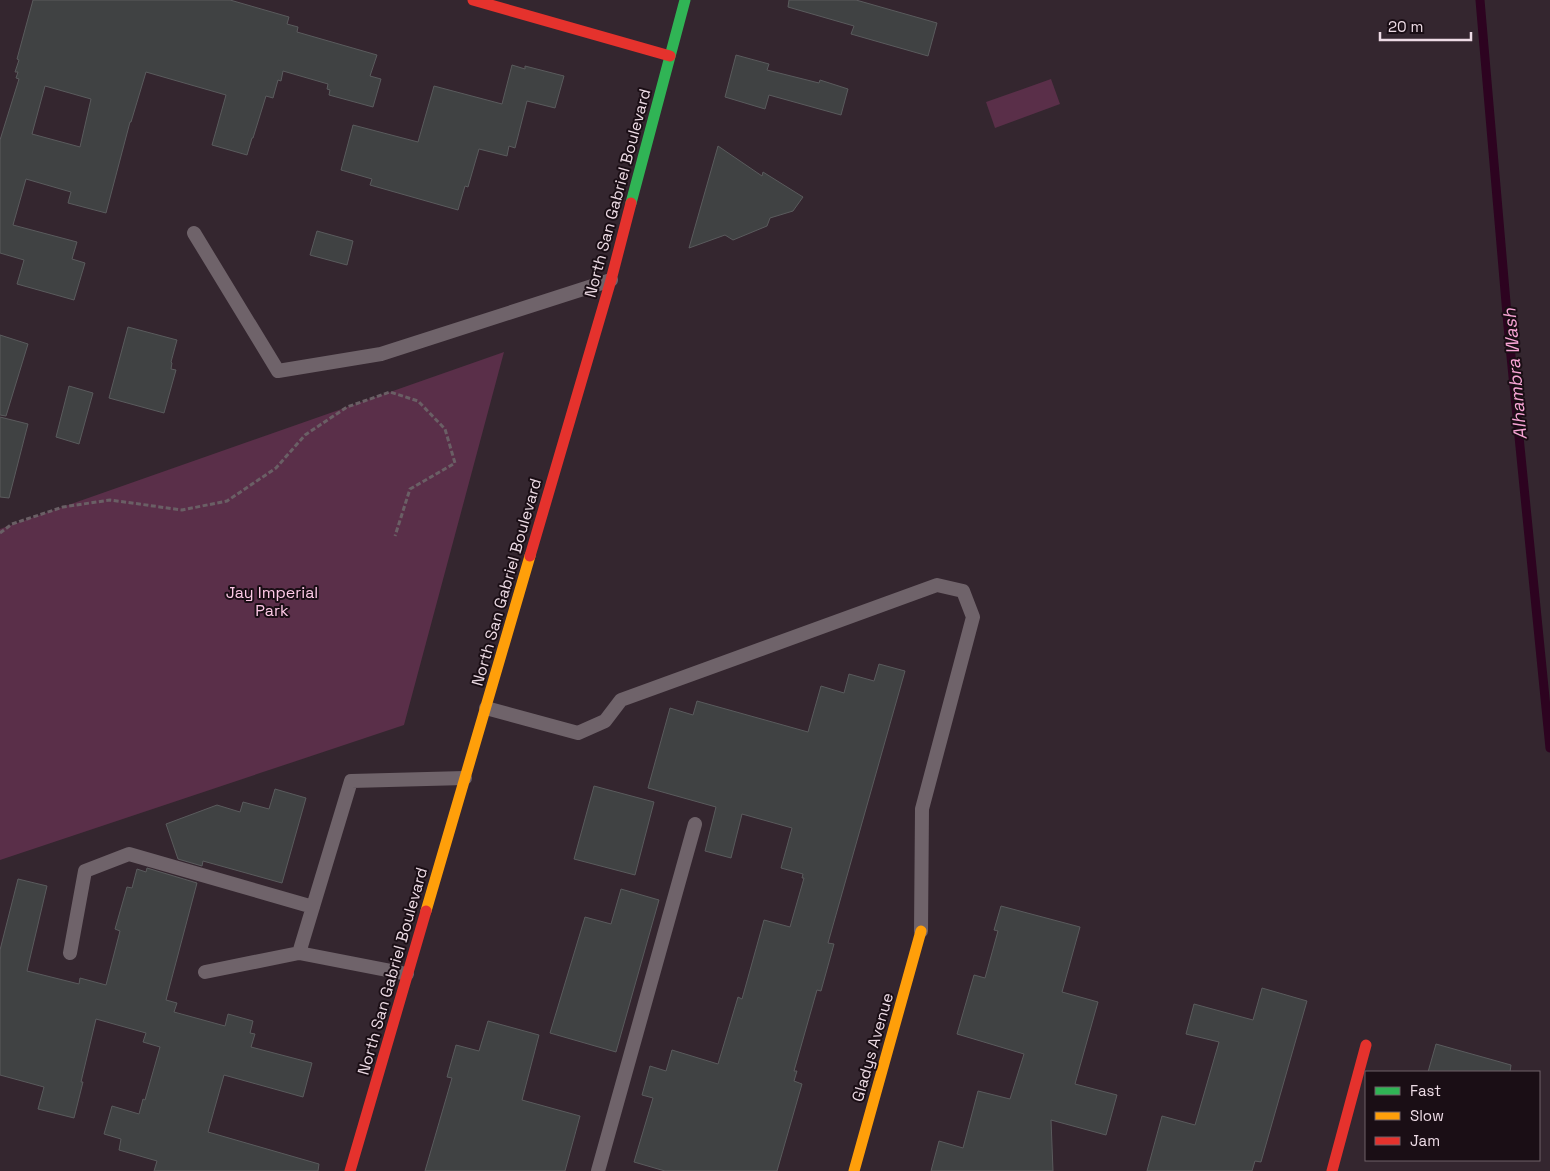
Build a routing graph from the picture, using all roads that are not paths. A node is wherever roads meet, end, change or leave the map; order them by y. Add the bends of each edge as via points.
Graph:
1 (473, 0) edge
2 (685, 0) edge
3 (670, 56) junction
4 (194, 233) dead end
5 (611, 280) junction
6 (486, 708) junction
7 (465, 778) junction
8 (695, 824) dead end
9 (313, 907) junction
10 (921, 931) joint
11 (70, 953) dead end
12 (299, 953) junction
13 (205, 972) dead end
14 (407, 974) junction
15 (1366, 1045) dead end
16 (350, 1171) edge
17 (598, 1171) edge
18 (854, 1171) edge
19 (1332, 1171) edge

1 - 3 main road
2 - 3 main road, North San Gabriel Boulevard
3 - 5 main road, North San Gabriel Boulevard
4 - 5 lane via 278,371 381,354
5 - 6 main road, North San Gabriel Boulevard
6 - 7 main road, North San Gabriel Boulevard
6 - 10 lane via 578,733 605,721 621,700 937,585 963,591 973,617 922,809
7 - 9 lane via 351,781
7 - 14 main road, North San Gabriel Boulevard
8 - 17 lane
9 - 11 lane via 129,854 85,871
9 - 12 lane
10 - 18 main road, Gladys Avenue
12 - 13 lane
12 - 14 lane
14 - 16 main road, North San Gabriel Boulevard
15 - 19 main road

